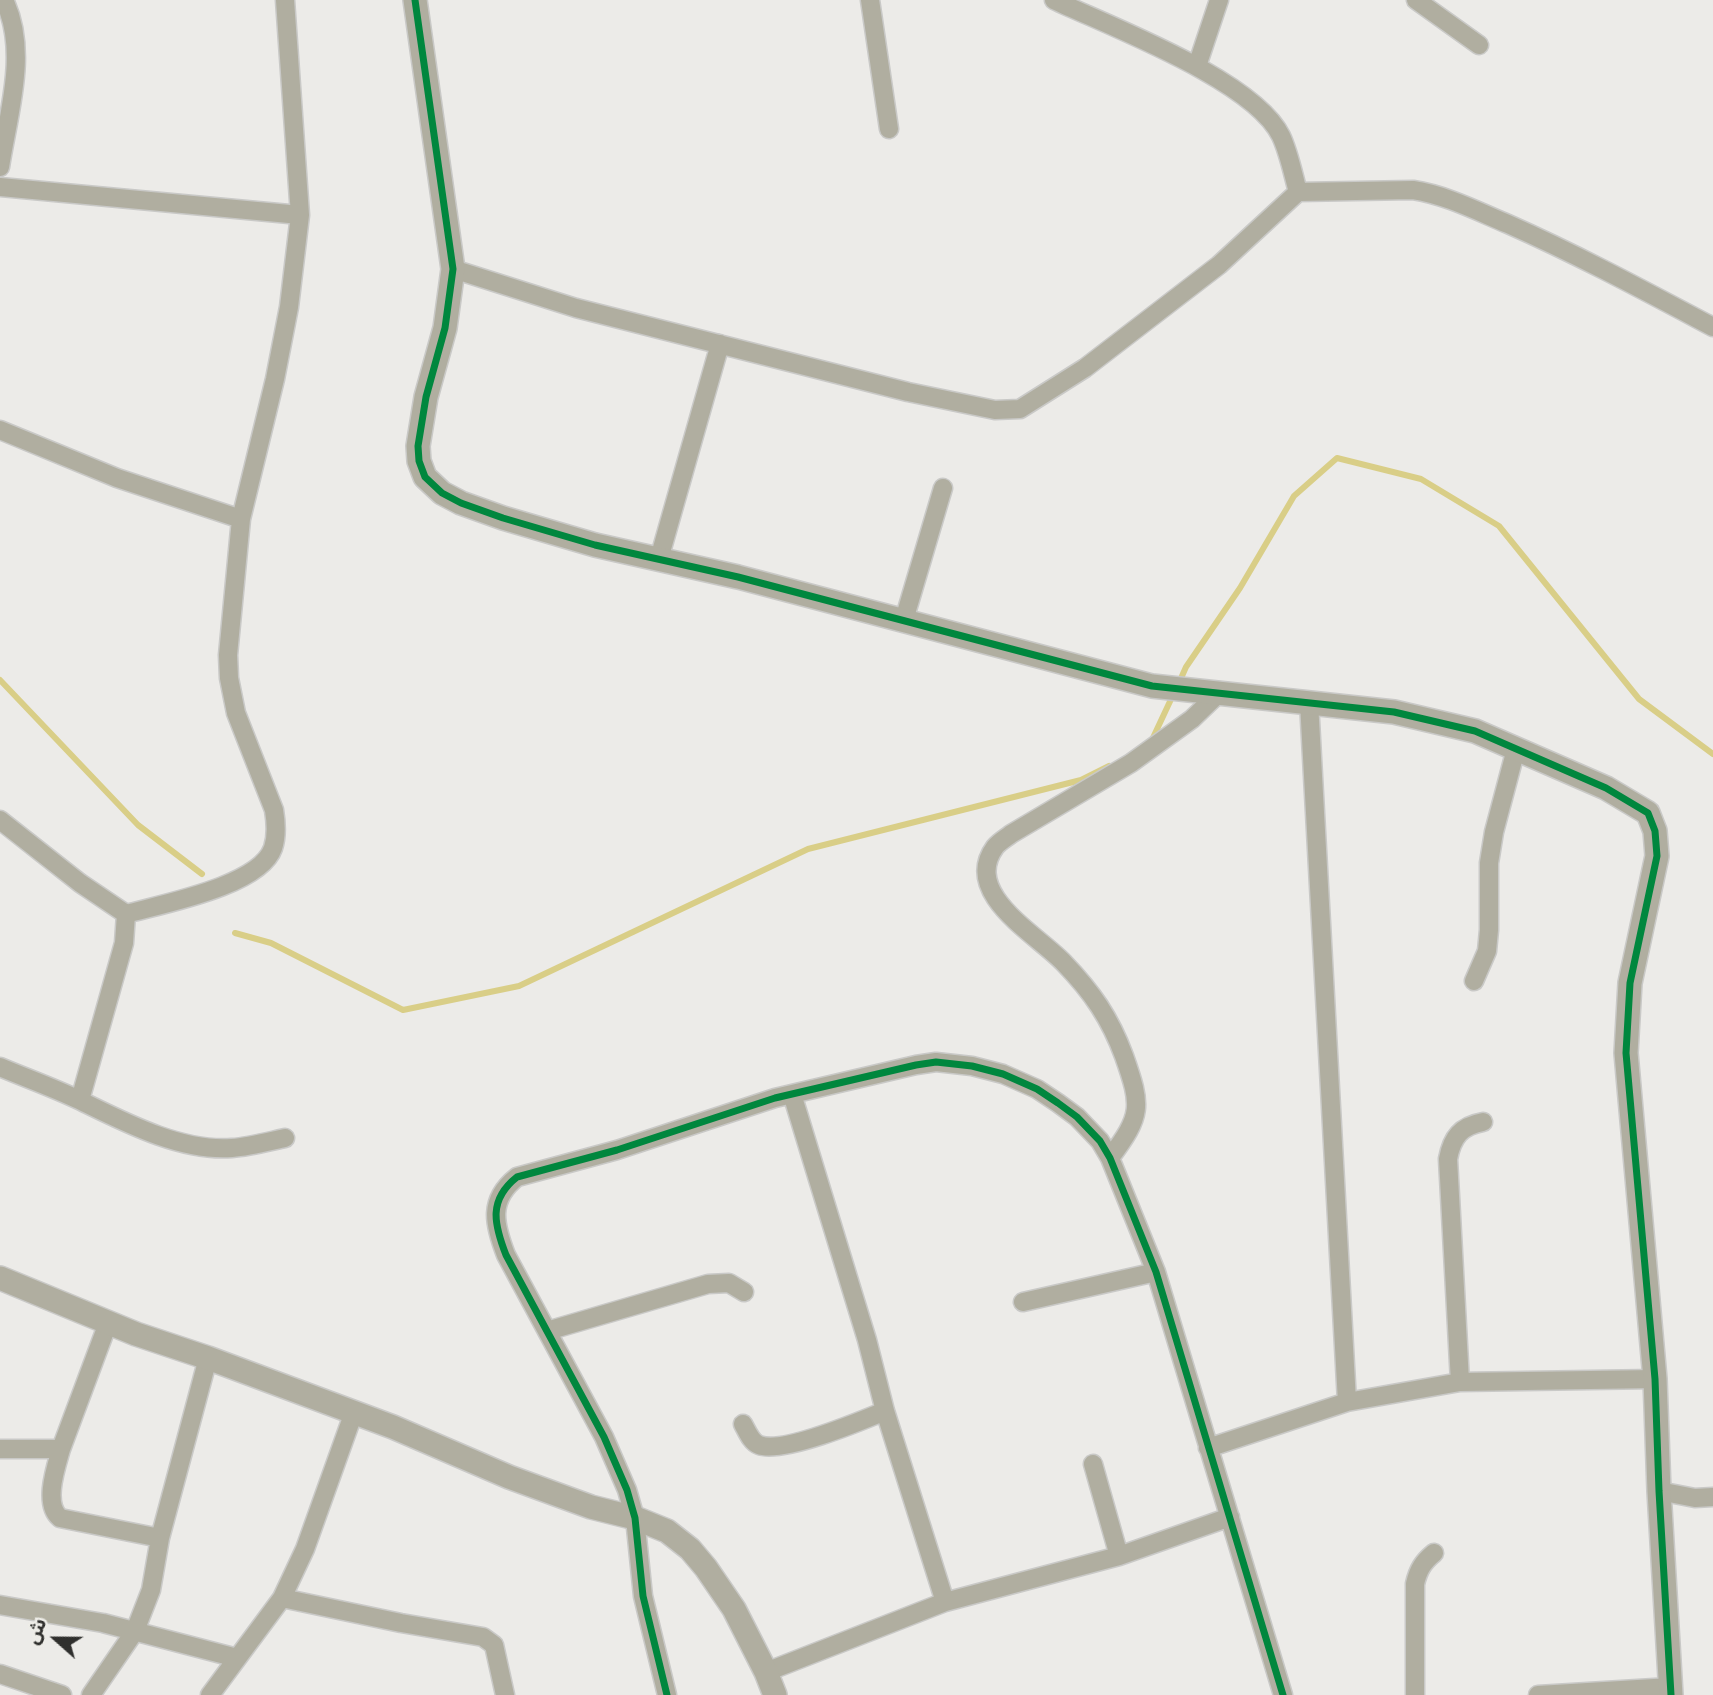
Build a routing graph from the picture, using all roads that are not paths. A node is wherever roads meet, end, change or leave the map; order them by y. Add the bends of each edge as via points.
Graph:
1 (4, 0) edge
2 (285, 0) edge
3 (415, 0) edge
4 (870, 0) edge
5 (1054, 0) edge
6 (1219, 0) edge
7 (1416, 0) edge
8 (1479, 44) dead end
9 (1197, 66) junction
10 (889, 129) dead end
11 (0, 167) edge
12 (0, 187) edge
13 (1298, 192) junction
14 (300, 215) junction
15 (453, 269) junction
16 (1713, 327) edge
17 (720, 344) junction
18 (0, 429) edge
19 (943, 488) dead end
20 (241, 519) junction
21 (659, 559) junction
22 (904, 620) junction
23 (1217, 694) junction
24 (1309, 702) junction
25 (1516, 749) junction
26 (0, 820) edge
27 (127, 914) junction
28 (1474, 981) dead end
29 (0, 1067) edge
30 (792, 1094) junction
31 (80, 1100) junction
32 (1483, 1122) dead end
33 (285, 1138) dead end
34 (1110, 1158) junction
35 (1156, 1272) junction
36 (0, 1278) edge
37 (744, 1292) dead end
38 (1023, 1302) dead end
39 (108, 1323) junction
40 (547, 1331) junction
41 (208, 1358) junction
42 (1655, 1379) junction
43 (1460, 1382) junction
44 (1347, 1402) junction
45 (885, 1411) junction
46 (354, 1412) junction
47 (743, 1424) dead end
48 (0, 1448) edge
49 (1208, 1448) junction
50 (61, 1449) junction
51 (1093, 1464) dead end
52 (1659, 1491) junction
53 (1713, 1497) edge
54 (1230, 1517) junction
55 (635, 1518) junction
56 (160, 1538) junction
57 (1434, 1553) dead end
58 (1119, 1556) junction
59 (282, 1598) junction
60 (945, 1602) junction
61 (0, 1605) edge
62 (135, 1631) junction
63 (237, 1658) junction
64 (766, 1672) junction
65 (0, 1674) edge
66 (1671, 1691) edge
67 (62, 1695) edge
68 (91, 1695) edge
69 (210, 1695) edge
70 (505, 1695) edge
71 (667, 1695) edge
72 (775, 1695) edge
73 (1283, 1695) edge
74 (1415, 1695) edge
75 (1538, 1695) edge

1 - 11 street via 12,17 17,58
2 - 14 street
3 - 15 street
4 - 10 street
5 - 9 street
6 - 9 street
7 - 8 street
9 - 13 street via 1238,91 1264,114 1280,135
12 - 14 street
13 - 16 street via 1428,192 1528,233
13 - 17 street via 1219,265 1086,368 1020,410 960,404
14 - 20 street via 289,307
15 - 17 street via 576,308
15 - 21 street via 445,328 419,434 419,461 425,477 461,503 503,518
17 - 21 street
18 - 20 street via 117,478
19 - 22 street
20 - 27 street via 229,678 244,738 274,810 272,849 259,867 240,879
21 - 22 street
22 - 23 street via 1152,686
23 - 24 street
23 - 34 street via 1192,719 1131,763 995,846 986,872 1002,909 1063,961 1112,1025 1134,1083 1137,1106 1131,1129
24 - 25 street via 1394,712 1475,732
24 - 44 street
25 - 28 street via 1489,863 1487,951
25 - 42 street via 1638,806 1648,813 1655,831 1657,856 1626,1018
26 - 27 street via 79,883
27 - 31 street via 124,943
29 - 31 street
30 - 34 street via 916,1065 972,1066 1003,1074 1058,1103 1100,1141
30 - 40 street via 517,1177 505,1186 496,1202 501,1242
30 - 45 street
31 - 33 street via 129,1125 205,1147 232,1148
32 - 43 street via 1458,1133 1448,1159
34 - 35 street
35 - 38 street
35 - 49 street
36 - 39 street
37 - 40 street via 729,1283 708,1284
39 - 41 street
39 - 50 street
40 - 55 street via 604,1437
41 - 46 street
41 - 56 street
42 - 43 street
42 - 52 street
43 - 44 street
44 - 49 street
45 - 47 street via 773,1447 758,1445
45 - 60 street
46 - 55 street via 509,1478
46 - 59 street
48 - 50 street
49 - 54 street
50 - 56 street via 52,1495 55,1514 83,1524
51 - 58 street
52 - 53 street
52 - 66 street
54 - 58 street
54 - 73 street
55 - 64 street via 667,1531 690,1549 734,1609
55 - 71 street via 643,1596
56 - 62 street via 151,1590
57 - 74 street via 1424,1561 1415,1584
58 - 60 street
59 - 63 street
59 - 70 street via 483,1637 494,1645
60 - 64 street
61 - 62 street
62 - 63 street
62 - 68 street
63 - 69 street
64 - 72 street
65 - 67 street
66 - 75 street

